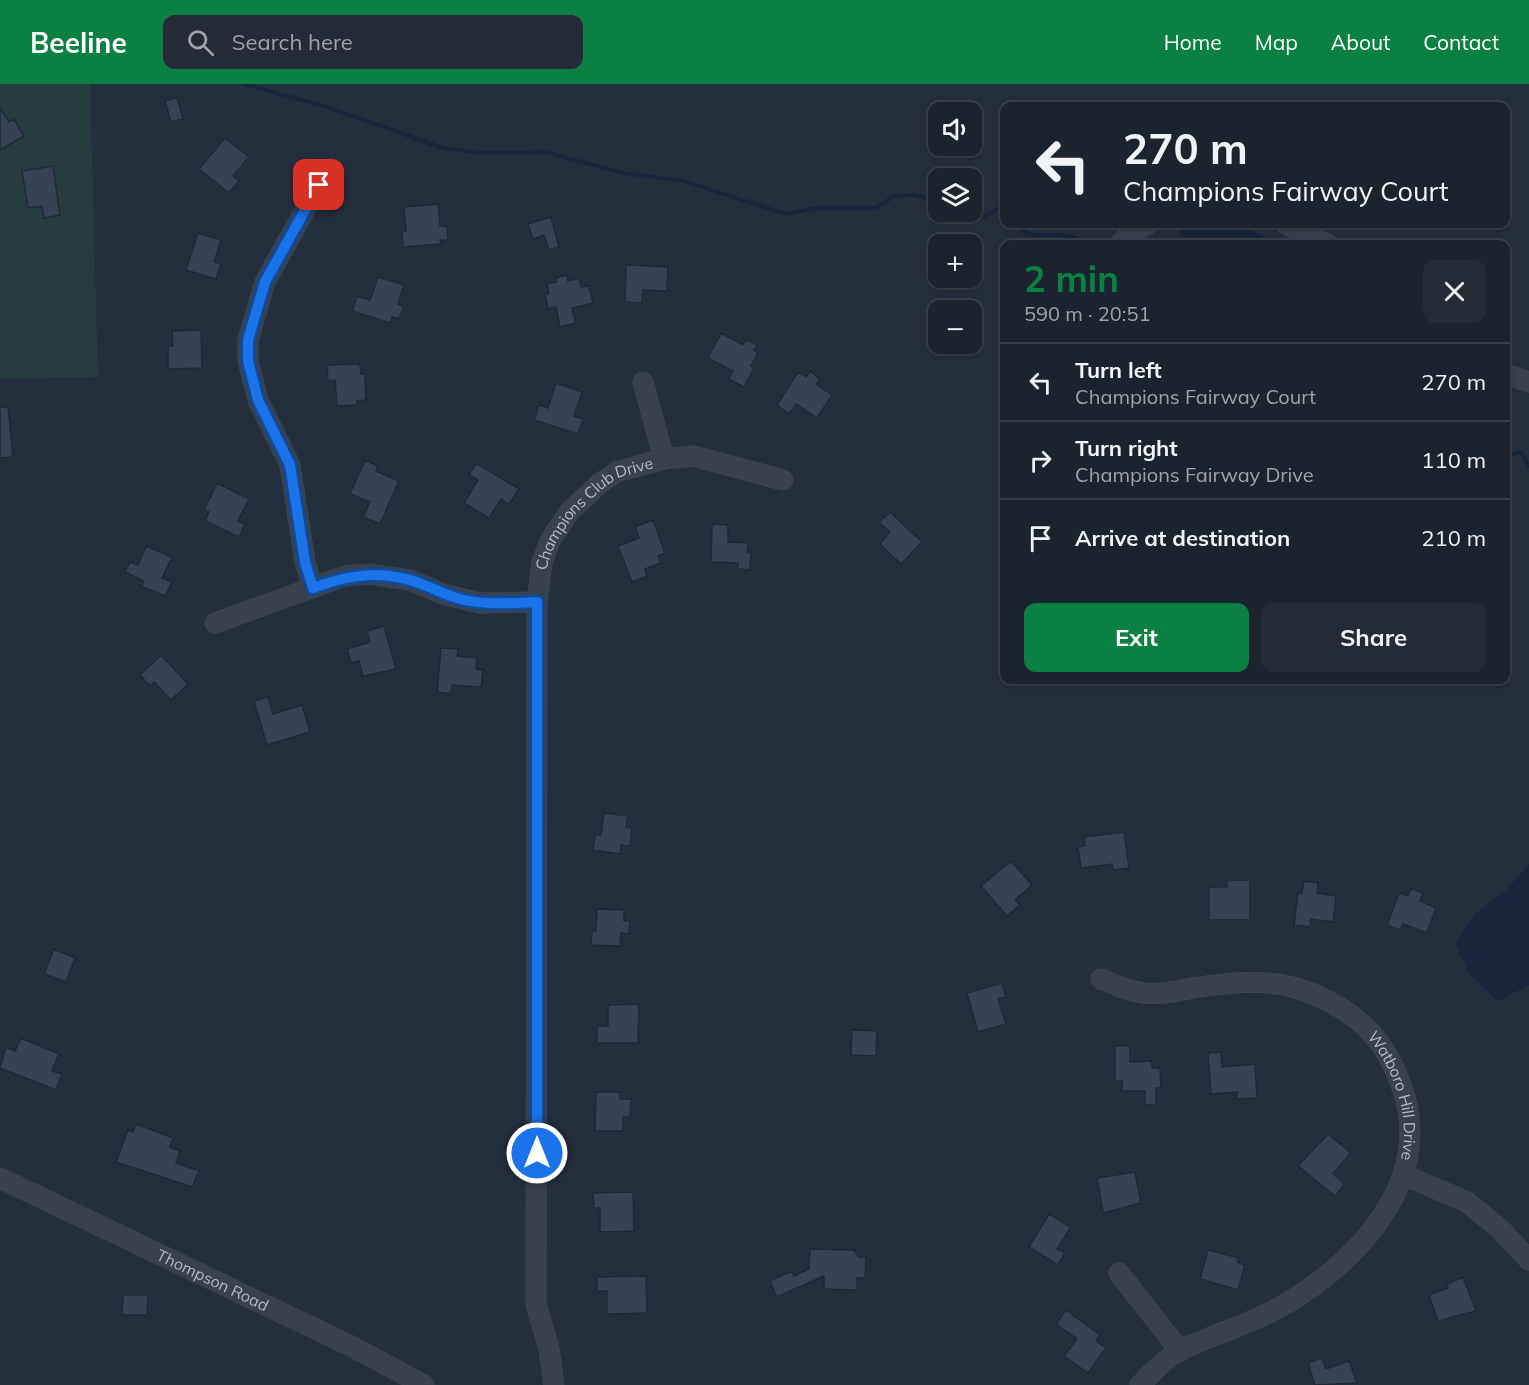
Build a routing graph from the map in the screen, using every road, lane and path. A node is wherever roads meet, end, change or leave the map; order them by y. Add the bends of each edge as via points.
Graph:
1 (319, 185) dead end
2 (1140, 228) edge
3 (1294, 228) edge
4 (1124, 240) edge
5 (1319, 240) edge
6 (1510, 376) edge
7 (643, 382) dead end
8 (1529, 382) edge
9 (664, 459) junction
10 (783, 480) dead end
11 (313, 588) junction
12 (537, 602) junction
13 (215, 623) dead end
14 (1101, 979) dead end
15 (1404, 1175) junction
16 (0, 1178) edge
17 (1529, 1260) edge
18 (1119, 1273) dead end
19 (1180, 1351) junction
20 (424, 1385) edge
21 (554, 1385) edge
22 (1140, 1385) edge

1 - 11 street via 265,282 248,340 248,361 258,400 290,465 305,562
2 - 4 street
3 - 5 street
6 - 8 street
7 - 9 street
9 - 10 street, Champions Club Drive via 705,457
9 - 12 street, Champions Club Drive via 616,472 569,512 542,561
11 - 12 street via 345,576 369,574 410,580 446,595 480,603
11 - 13 street
12 - 21 street, Champions Club Drive via 536,1304
14 - 15 street, Watboro Hill Drive via 1126,990 1146,993 1273,982 1313,994 1362,1022 1389,1053 1398,1072 1410,1143
15 - 17 street via 1467,1202
15 - 19 street, Watboro Hill Drive via 1368,1234 1324,1277 1273,1311
16 - 20 street, Thompson Road via 351,1346
18 - 19 street
19 - 22 street, Watboro Hill Drive

